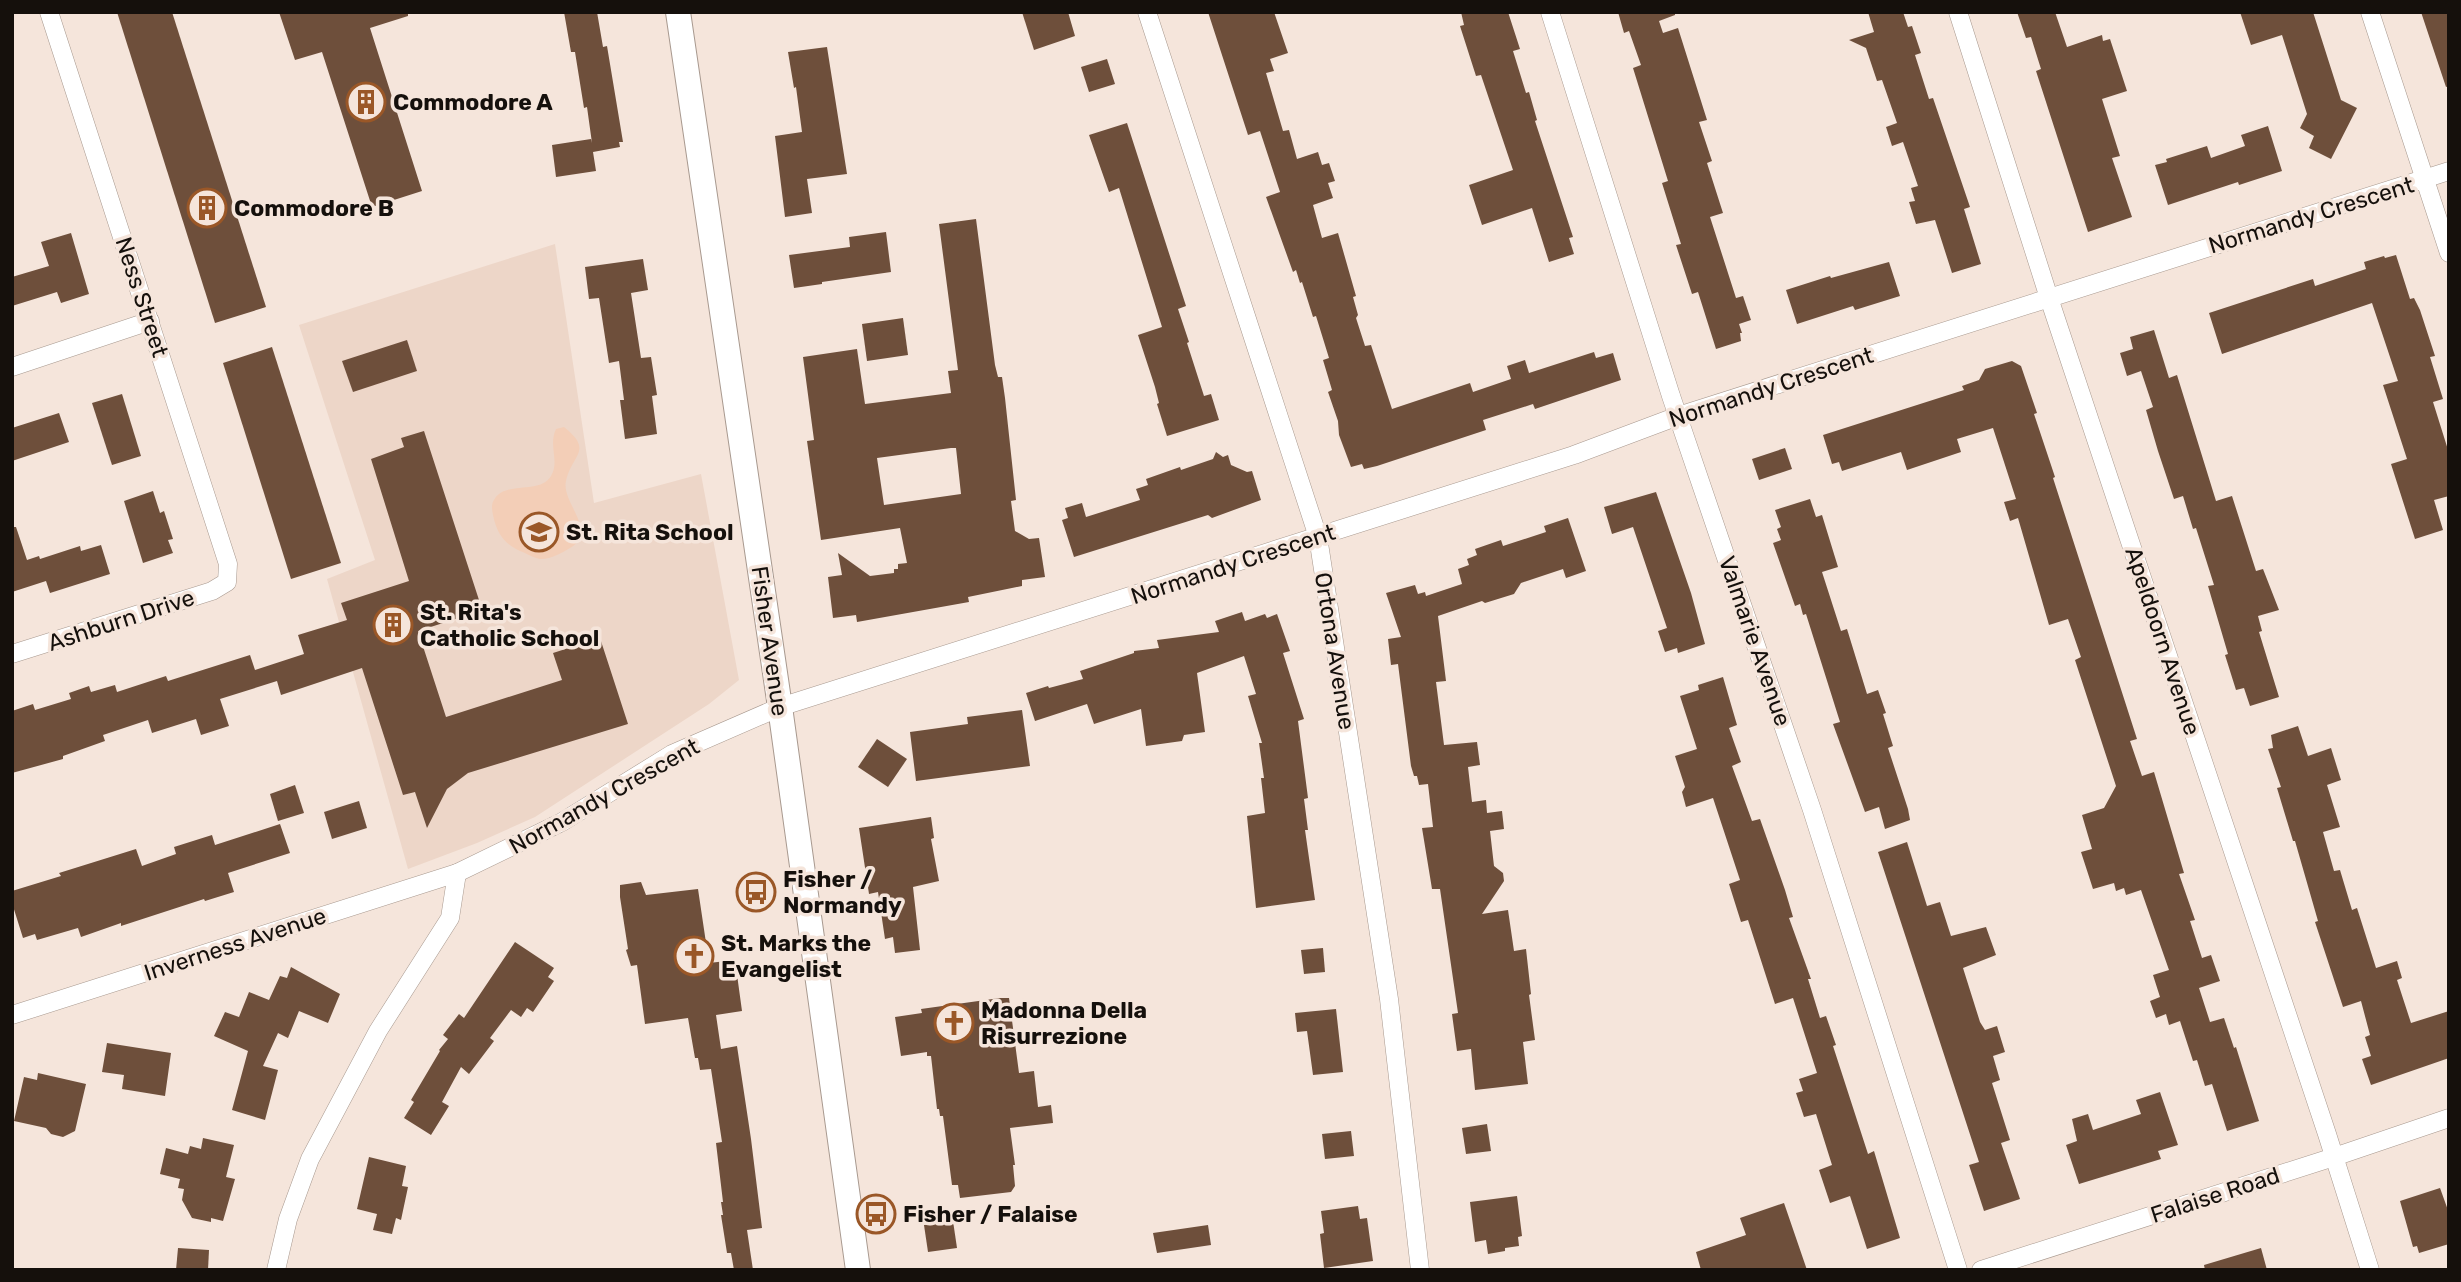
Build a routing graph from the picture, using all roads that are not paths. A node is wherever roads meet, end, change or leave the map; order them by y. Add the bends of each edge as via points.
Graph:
1 (49, 12) edge
2 (678, 12) edge
3 (1147, 12) edge
4 (1550, 12) edge
5 (1958, 12) edge
6 (2370, 12) edge
7 (2449, 171) edge
8 (2425, 179) junction
9 (2449, 253) edge
10 (2049, 298) junction
11 (150, 321) junction
12 (12, 367) edge
13 (1678, 416) junction
14 (1318, 537) junction
15 (228, 582) joint
16 (12, 654) edge
17 (780, 707) junction
18 (457, 873) junction
19 (12, 1015) edge
20 (2449, 1118) edge
21 (2334, 1157) junction
22 (276, 1270) edge
23 (858, 1270) edge
24 (1420, 1270) edge
25 (1958, 1270) edge
26 (1980, 1270) edge
27 (2370, 1270) edge

1 - 11 street, Ness Street
2 - 17 main road, Fisher Avenue
3 - 14 street, Ortona Avenue
4 - 13 street, Valmarie Avenue
5 - 10 street, Apeldoorn Avenue
6 - 8 street
7 - 8 street, Normandy Crescent
8 - 9 street
8 - 10 street, Normandy Crescent
10 - 13 street, Normandy Crescent
10 - 21 street, Apeldoorn Avenue
11 - 12 street
11 - 15 street, Ness Street via 228,564
13 - 14 street, Normandy Crescent via 1574,455
13 - 25 street, Valmarie Avenue via 1808,797
14 - 17 street, Normandy Crescent
14 - 24 street, Ortona Avenue via 1389,999
15 - 16 street, Ashburn Drive
17 - 18 street, Normandy Crescent via 672,754 562,822
17 - 23 main road, Fisher Avenue
18 - 19 street, Inverness Avenue
18 - 22 street via 450,918 379,1031 310,1159
20 - 21 street, Falaise Road
21 - 26 street, Falaise Road
21 - 27 street, Apeldoorn Avenue

